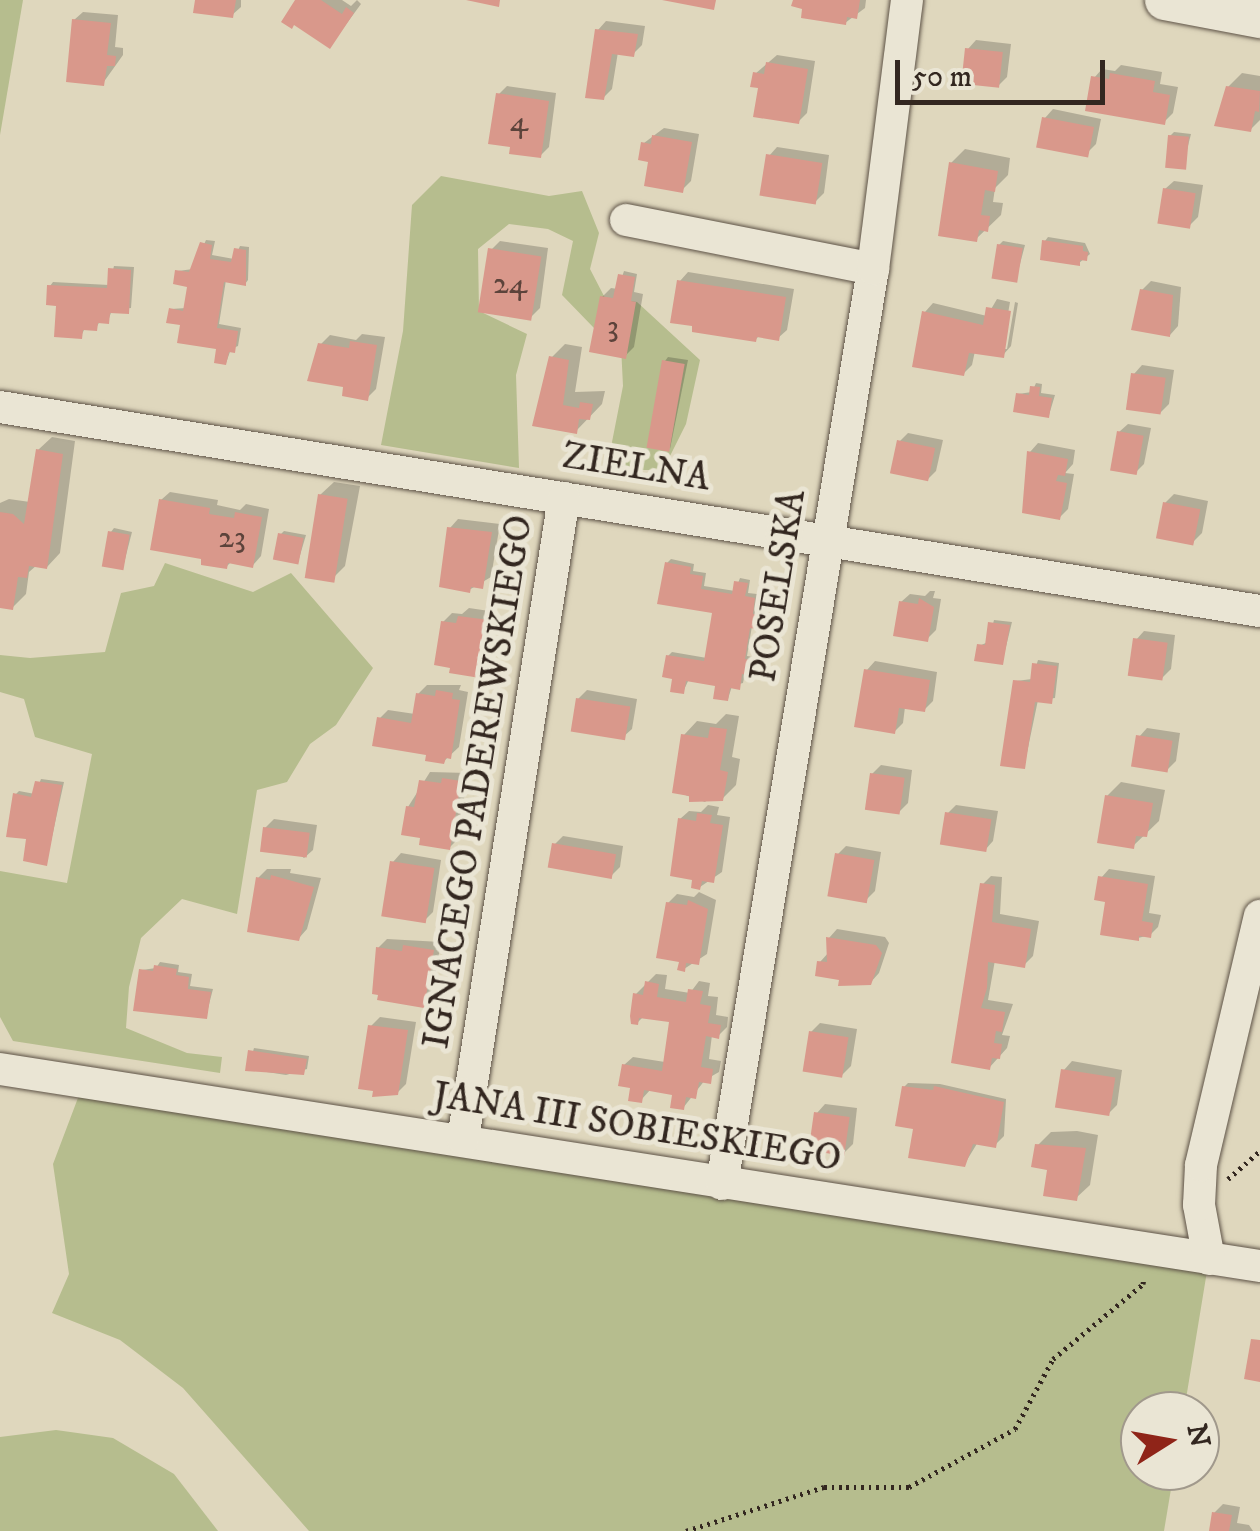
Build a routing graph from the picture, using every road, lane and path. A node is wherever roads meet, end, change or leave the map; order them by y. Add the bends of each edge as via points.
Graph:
1 (907, 0) edge
2 (1165, 0) edge
3 (1260, 18) edge
4 (626, 220) dead end
5 (873, 268) junction
6 (0, 407) edge
7 (564, 498) junction
8 (828, 538) junction
9 (1260, 610) edge
10 (1260, 916) edge
11 (0, 1069) edge
12 (463, 1138) junction
13 (722, 1184) junction
14 (1148, 1250) junction
15 (1209, 1259) junction
16 (1260, 1266) edge
17 (686, 1531) edge

1 - 5 street, POSELSKA
2 - 3 street
4 - 5 street
5 - 8 street, POSELSKA
6 - 7 street, ZIELNA
7 - 8 street, ZIELNA
7 - 12 street, IGNACEGO PADEREWSKIEGO
8 - 9 street, ZIELNA
8 - 13 street, POSELSKA
10 - 15 street via 1201,1165 1199,1205
11 - 12 street, JANA III SOBIESKIEGO
12 - 13 street, JANA III SOBIESKIEGO
13 - 14 street, JANA III SOBIESKIEGO
14 - 15 street, JANA III SOBIESKIEGO
14 - 17 path via 1144,1284 1053,1360 1015,1429 910,1487 824,1487
15 - 16 street, JANA III SOBIESKIEGO

